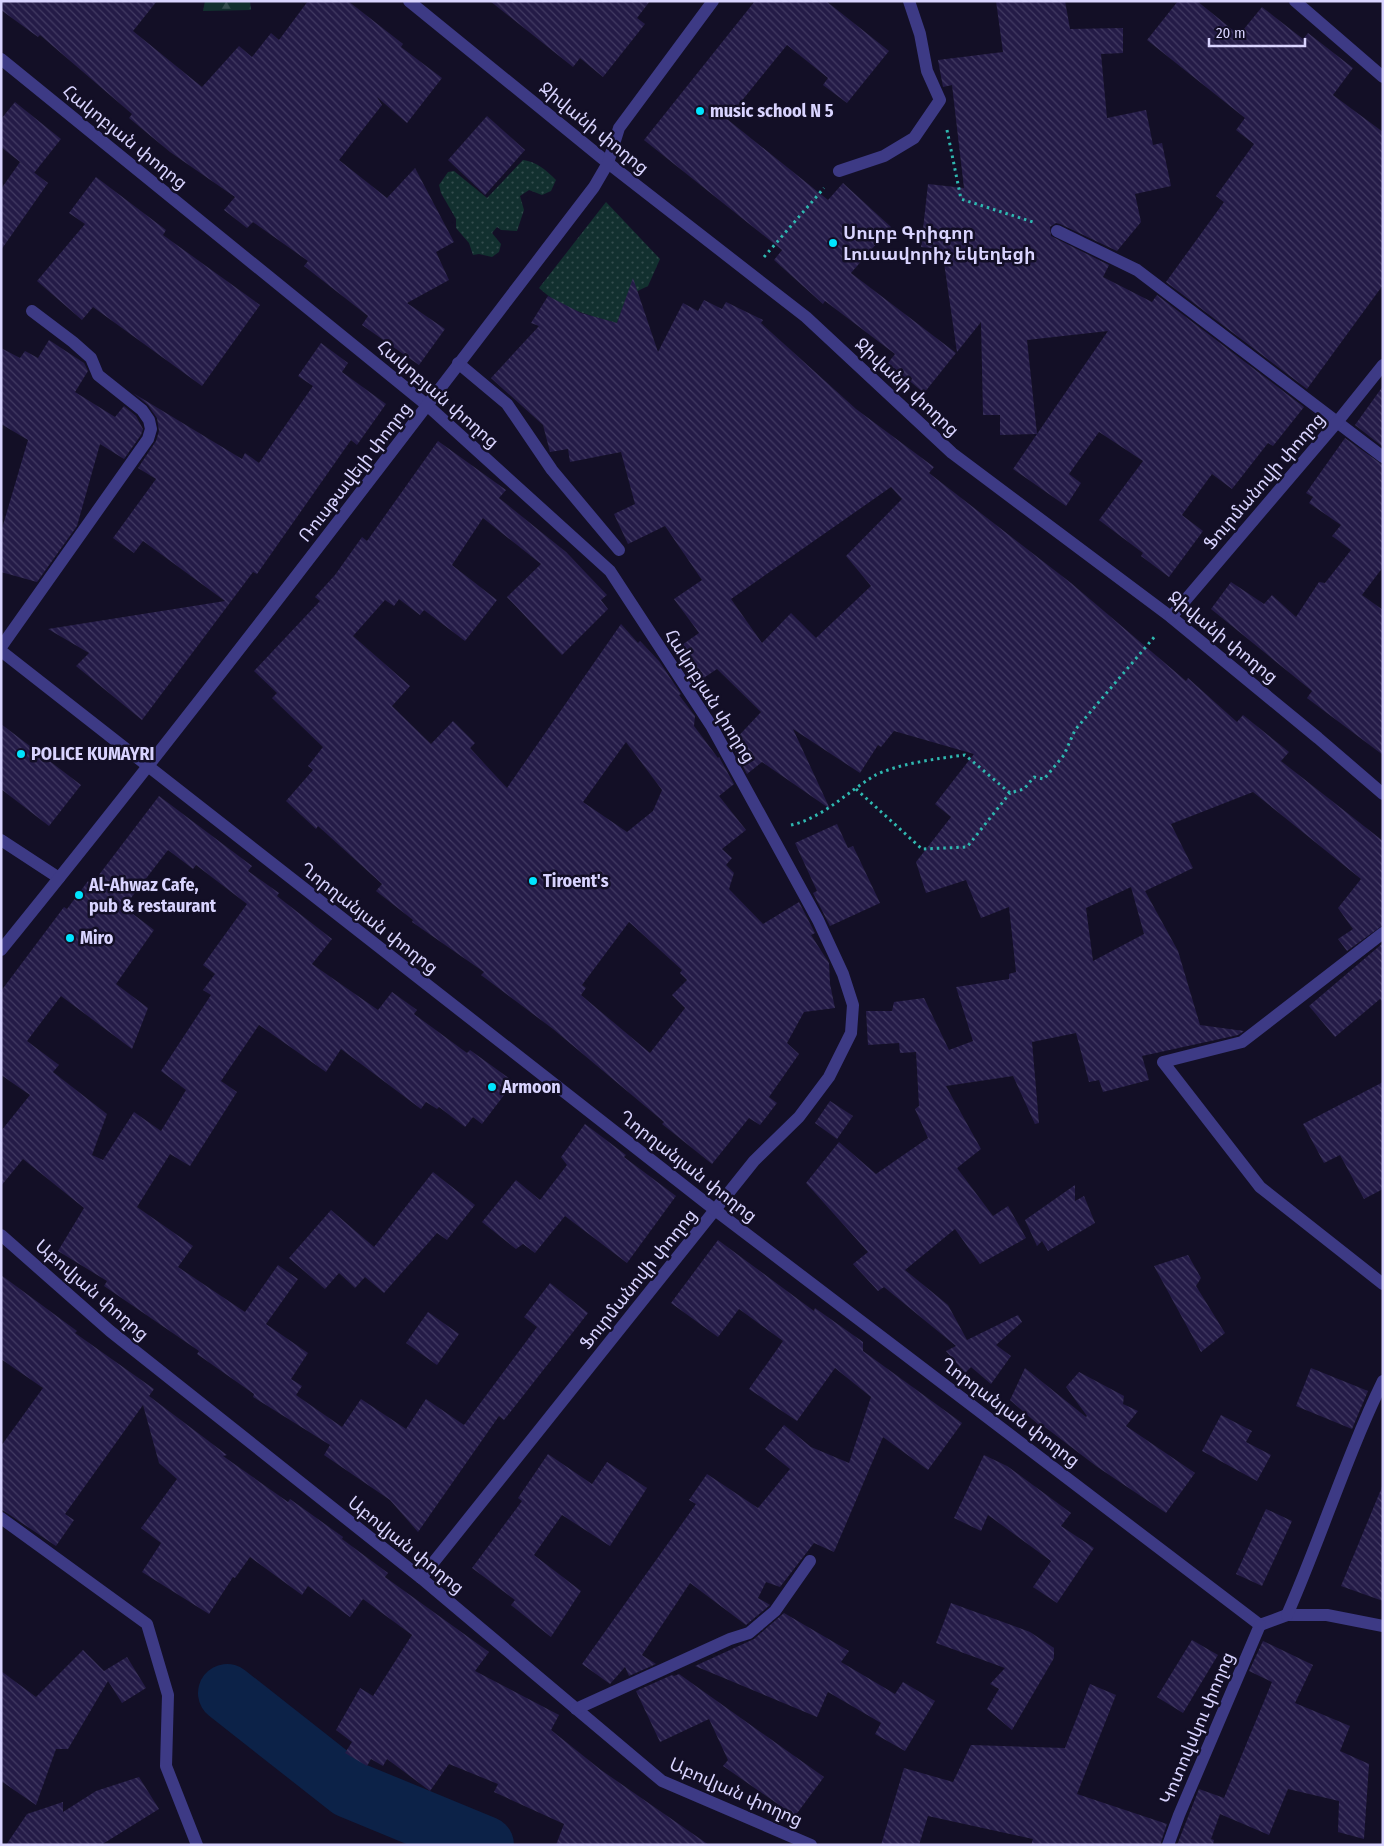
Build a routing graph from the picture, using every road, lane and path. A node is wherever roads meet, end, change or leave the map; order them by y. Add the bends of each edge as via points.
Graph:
1 (409, 1) edge
2 (713, 1) edge
3 (909, 1) edge
4 (1295, 1) edge
5 (1, 59) edge
6 (1383, 78) edge
7 (940, 100) junction
8 (608, 163) junction
9 (839, 171) joint
10 (1058, 231) joint
11 (751, 272) junction
12 (32, 311) dead end
13 (458, 363) junction
14 (1383, 365) edge
15 (428, 406) junction
16 (1338, 421) junction
17 (1383, 457) edge
18 (619, 550) dead end
19 (1171, 617) junction
20 (1, 647) edge
21 (1, 652) edge
22 (148, 769) junction
23 (856, 789) junction
24 (1010, 793) junction
25 (1383, 794) edge
26 (769, 830) junction
27 (1, 840) edge
28 (60, 878) junction
29 (1383, 933) edge
30 (1, 950) edge
31 (715, 1210) junction
32 (1, 1235) edge
33 (1383, 1284) edge
34 (1383, 1381) edge
35 (1, 1518) edge
36 (810, 1561) dead end
37 (421, 1578) junction
38 (1287, 1615) junction
39 (1260, 1625) junction
40 (1383, 1626) edge
41 (576, 1709) junction
42 (197, 1845) edge
43 (811, 1845) edge
44 (1168, 1845) edge

1 - 8 street, Ջիվանի փողոց
2 - 8 street, Ռուսթավելի փողոց via 619,128
3 - 7 street via 927,71
4 - 6 street
5 - 15 street, Հակոբյան փողոց
7 - 9 street via 914,138 884,156
7 - 10 path via 961,199
8 - 11 street, Ջիվանի փողոց
8 - 13 street, Ռուսթավելի փողոց via 594,187
9 - 11 path
10 - 16 street via 1137,270
11 - 19 street, Ջիվանի փողոց via 806,316 952,453
12 - 20 street via 91,358 98,375 142,410 151,429 148,439 106,501
13 - 15 street, Ռուսթավելի փողոց
13 - 18 street via 507,404 552,470
14 - 16 street, Ֆուրմանովի փողոց
15 - 22 street, Ռուսթավելի փողոց
15 - 26 street, Հակոբյան փողոց via 610,571 712,727
16 - 17 street
16 - 19 street, Ֆուրմանովի փողոց
19 - 24 path via 1075,730 1064,756 1044,779 1034,777 1024,789
19 - 25 street, Ջիվանի փողոց
21 - 22 street, Ղորղանյան փողոց
22 - 28 street, Ռուսթավելի փողոց
22 - 31 street, Ղորղանյան փողոց
23 - 24 path via 876,775 922,761 965,755
23 - 24 path via 922,849 967,847
23 - 26 path via 801,823
26 - 31 street, Ֆուրմանովի փողոց via 843,974 853,1006 851,1033 830,1077 799,1117 754,1161
27 - 28 street
28 - 30 street, Ռուսթավելի փողոց
29 - 33 street via 1242,1042 1163,1062 1260,1187
31 - 37 street, Ֆուրմանովի փողոց
31 - 39 street, Ղորղանյան փողոց
32 - 37 street, Աբովյան փողոց via 110,1331
34 - 38 street via 1358,1431 1315,1551
35 - 42 street via 146,1624 168,1695 166,1766
36 - 41 street via 775,1611 749,1633
37 - 41 street, Աբովյան փողոց
38 - 39 street
38 - 40 street via 1327,1615
39 - 44 street, Կոտովսկու փողոց
41 - 43 street, Աբովյան փողոց via 662,1781

